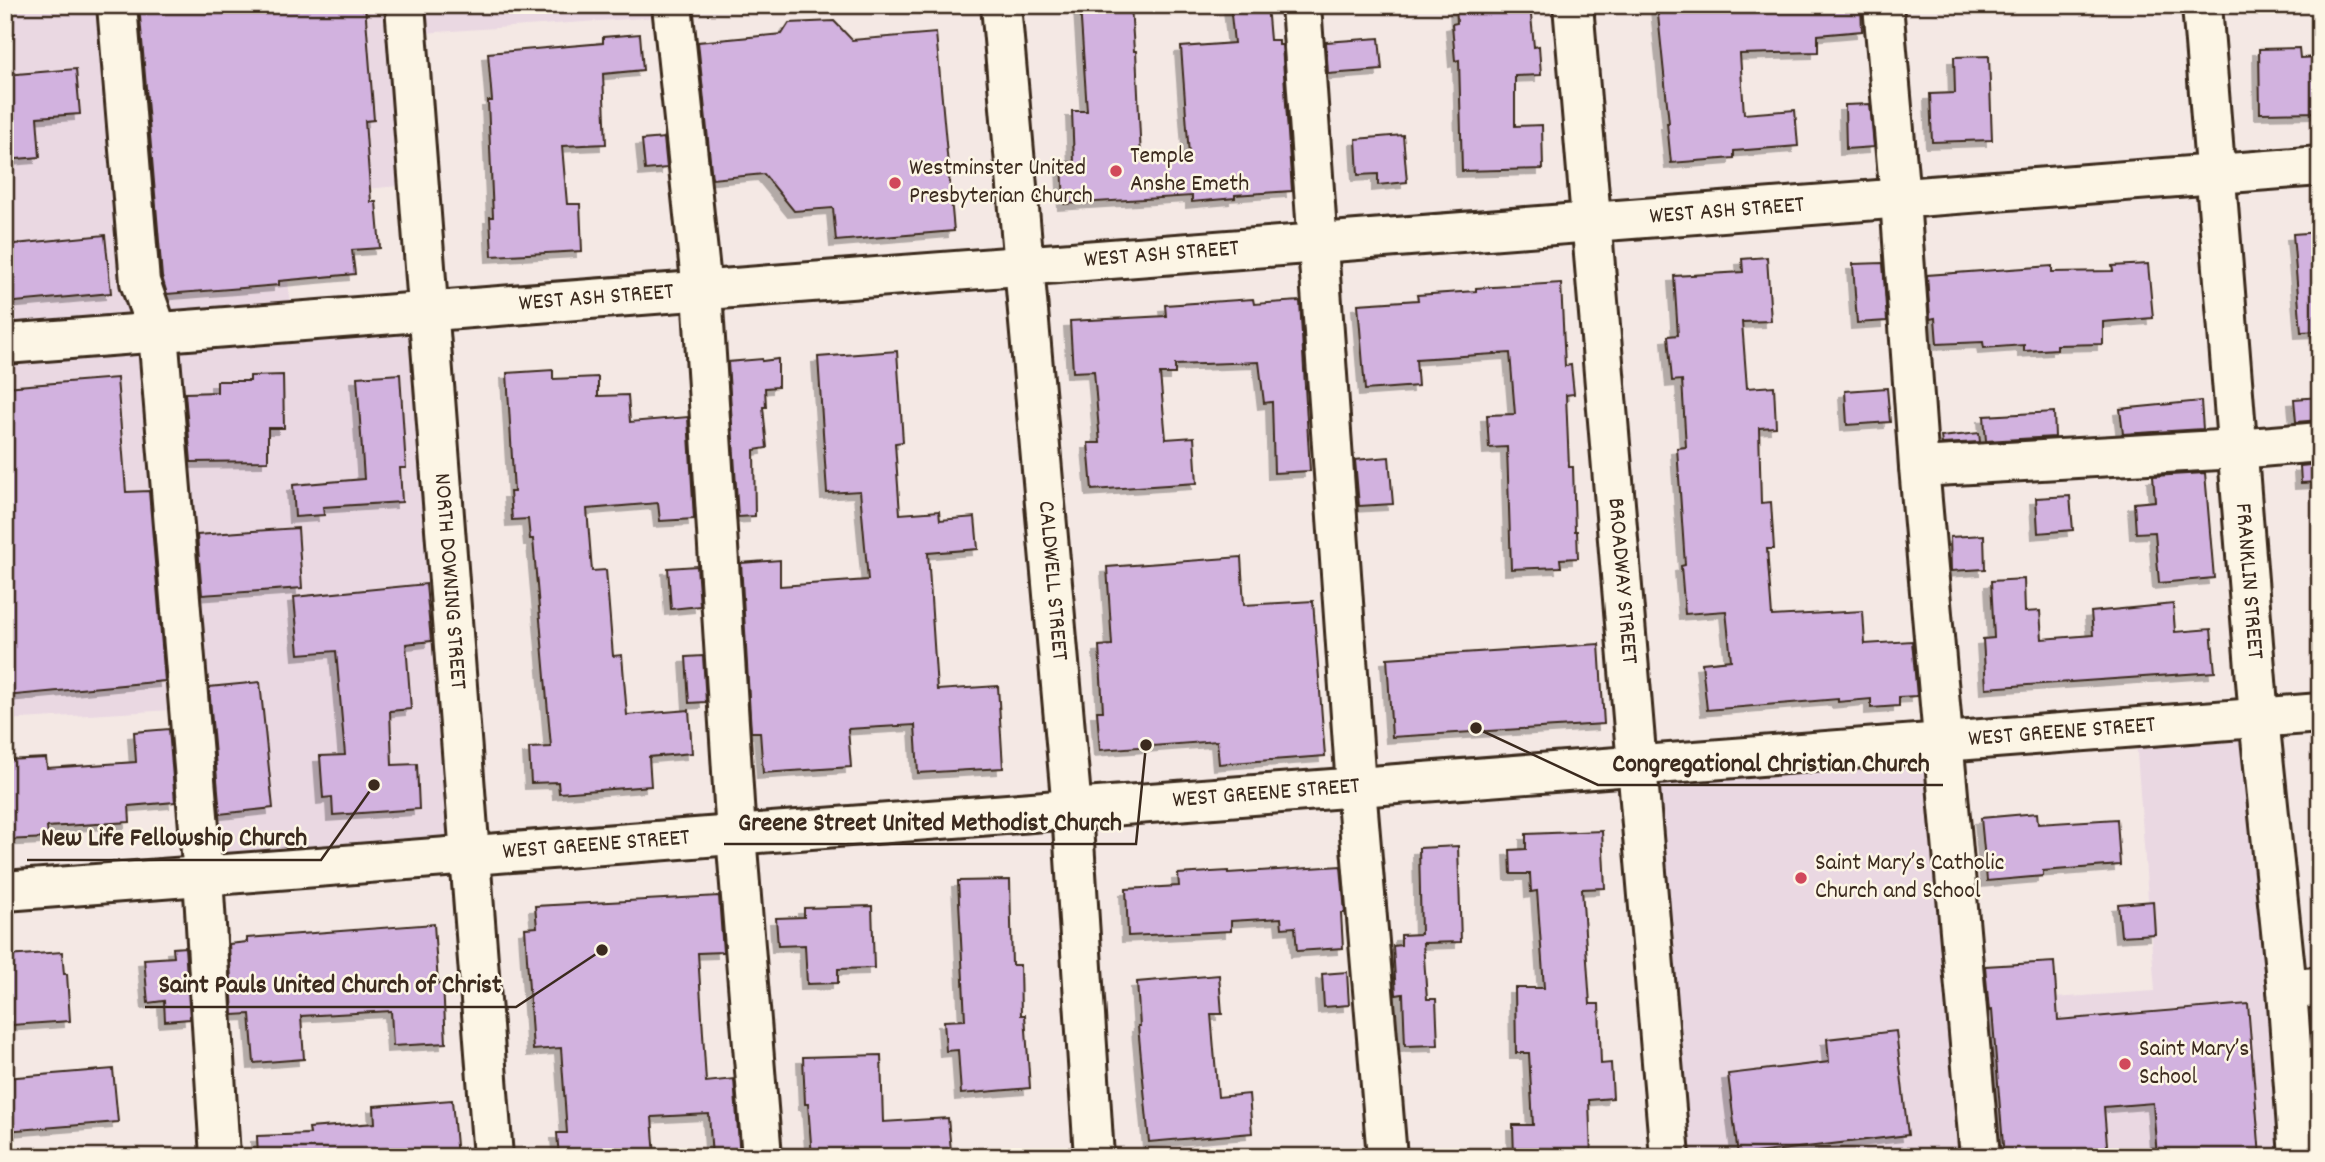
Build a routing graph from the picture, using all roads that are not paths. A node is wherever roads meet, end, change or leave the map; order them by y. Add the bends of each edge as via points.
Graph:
1 (117, 5) edge
2 (405, 5) edge
3 (672, 5) edge
4 (1001, 5) edge
5 (1301, 5) edge
6 (1573, 5) edge
7 (1883, 5) edge
8 (2202, 5) edge
9 (2320, 166) edge
10 (2216, 174) junction
11 (1900, 199) junction
12 (1592, 223) junction
13 (1319, 242) junction
14 (1023, 267) junction
15 (702, 291) junction
16 (428, 312) junction
17 (158, 333) junction
18 (5, 344) edge
19 (2320, 442) edge
20 (2237, 449) junction
21 (1919, 467) junction
22 (2320, 713) edge
23 (2259, 718) junction
24 (1942, 743) junction
25 (1637, 766) junction
26 (1356, 788) junction
27 (1072, 810) junction
28 (736, 835) junction
29 (470, 856) junction
30 (203, 876) junction
31 (5, 891) edge
32 (2303, 988) edge
33 (220, 1157) edge
34 (493, 1157) edge
35 (762, 1157) edge
36 (1094, 1157) edge
37 (1388, 1157) edge
38 (1670, 1157) edge
39 (1980, 1157) edge
40 (2299, 1157) edge

1 - 17 street via 140,282
2 - 16 street, NORTH DOWNING STREET
3 - 15 street
4 - 14 street, CALDWELL STREET
5 - 13 street
6 - 12 street, BROADWAY STREET
7 - 11 street
8 - 10 street, FRANKLIN STREET
9 - 10 street, WEST ASH STREET
10 - 11 street, WEST ASH STREET
10 - 20 street, FRANKLIN STREET
11 - 12 street, WEST ASH STREET
11 - 21 street
12 - 13 street, WEST ASH STREET
12 - 25 street, BROADWAY STREET
13 - 14 street, WEST ASH STREET
13 - 26 street
14 - 15 street, WEST ASH STREET
14 - 27 street, CALDWELL STREET
15 - 16 street, WEST ASH STREET
15 - 28 street
16 - 17 street, WEST ASH STREET
16 - 29 street, NORTH DOWNING STREET
17 - 18 street, WEST ASH STREET
17 - 30 street
19 - 20 street
20 - 21 street
20 - 23 street, FRANKLIN STREET
21 - 24 street
22 - 23 street, WEST GREENE STREET
23 - 24 street, WEST GREENE STREET
23 - 32 street, FRANKLIN STREET
24 - 25 street, WEST GREENE STREET
24 - 39 street
25 - 26 street, WEST GREENE STREET
25 - 38 street, BROADWAY STREET
26 - 27 street, WEST GREENE STREET
26 - 37 street
27 - 28 street, WEST GREENE STREET
27 - 36 street, CALDWELL STREET
28 - 29 street, WEST GREENE STREET
28 - 35 street
29 - 30 street, WEST GREENE STREET
29 - 34 street, NORTH DOWNING STREET
30 - 31 street, WEST GREENE STREET
30 - 33 street
32 - 40 street, FRANKLIN STREET

